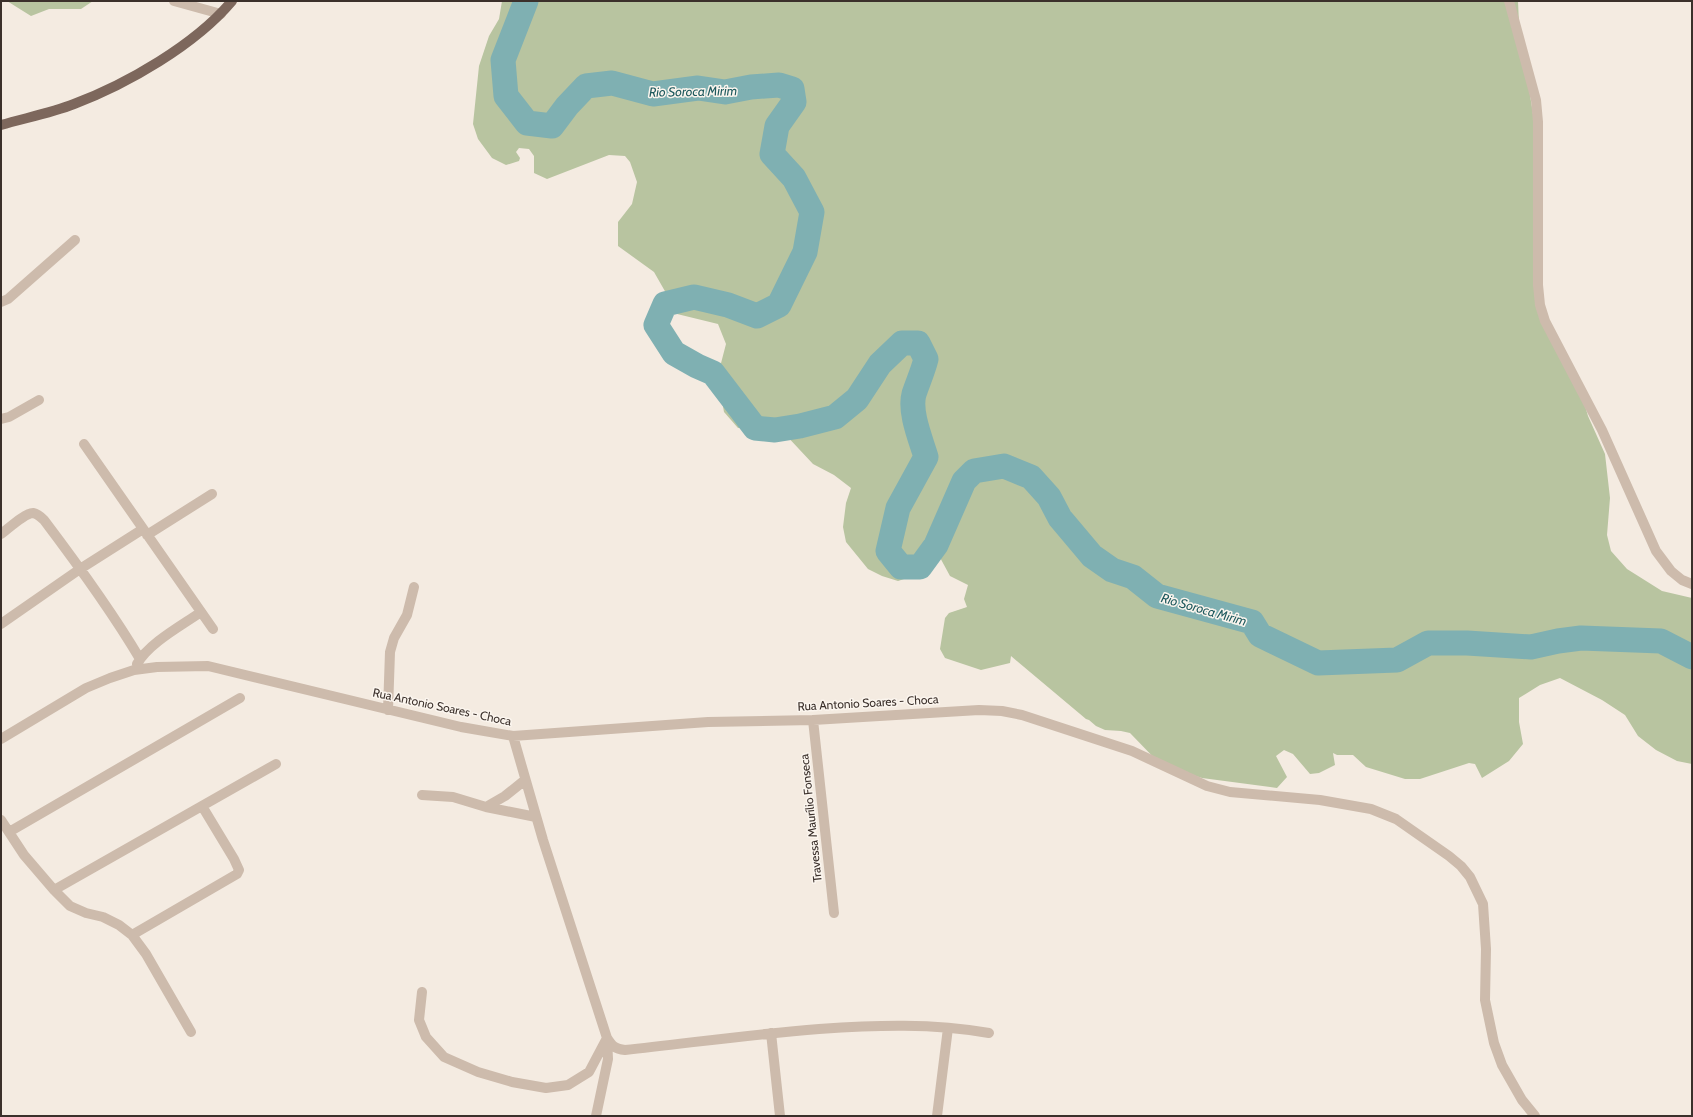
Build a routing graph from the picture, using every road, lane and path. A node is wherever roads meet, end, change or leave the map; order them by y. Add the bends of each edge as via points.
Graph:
1 (174, 1) edge
2 (232, 1) edge
3 (1509, 1) edge
4 (221, 14) junction
5 (1, 125) edge
6 (75, 240) dead end
7 (1, 302) edge
8 (39, 400) dead end
9 (1, 418) edge
10 (84, 444) dead end
11 (212, 494) dead end
12 (145, 532) junction
13 (1, 534) edge
14 (80, 569) junction
15 (1692, 584) edge
16 (414, 588) dead end
17 (201, 612) junction
18 (1, 624) edge
19 (213, 629) dead end
20 (140, 659) junction
21 (134, 670) junction
22 (240, 698) dead end
23 (388, 710) junction
24 (814, 720) junction
25 (513, 736) junction
26 (1, 739) edge
27 (276, 764) dead end
28 (525, 780) junction
29 (422, 795) dead end
30 (202, 806) junction
31 (486, 807) junction
32 (536, 817) junction
33 (1, 820) edge
34 (9, 832) junction
35 (54, 890) junction
36 (834, 913) dead end
37 (132, 935) junction
38 (422, 992) dead end
39 (948, 1028) junction
40 (191, 1032) dead end
41 (772, 1033) junction
42 (989, 1033) dead end
43 (607, 1038) junction
44 (596, 1116) edge
45 (780, 1116) edge
46 (937, 1116) edge
47 (1535, 1116) edge

1 - 4 street
2 - 4 main road
3 - 15 street via 1536,100 1538,285 1545,321 1602,430 1656,551 1682,580
4 - 5 main road via 142,73 74,104
6 - 7 street via 8,299
8 - 9 street via 8,417
10 - 12 street
11 - 12 street
12 - 14 street
12 - 17 street
13 - 14 street via 28,514 38,515
14 - 18 street
14 - 20 street via 115,616
16 - 23 street via 407,615 394,638 390,652
17 - 19 street
17 - 20 street via 157,643
20 - 21 street
21 - 23 street, Rua Antonio Soares - Choca via 208,666
21 - 26 street, Rua Antonio Soares - Choca via 86,688
22 - 34 street
23 - 25 street, Rua Antonio Soares - Choca
24 - 25 street, Rua Antonio Soares - Choca via 708,722
24 - 36 street, Travessa Maurílio Fonseca
24 - 47 street, Rua Antonio Soares - Choca via 979,710 1002,711 1022,715 1132,751 1207,786 1230,792 1371,808 1396,819 1461,866 1477,890 1483,904 1486,949 1485,1000 1494,1042 1502,1065 1522,1100
25 - 28 street
27 - 30 street
28 - 31 street
28 - 32 street
29 - 31 street via 453,798
30 - 35 street
30 - 37 street via 234,859 239,870 237,874
31 - 32 street
32 - 43 street
33 - 34 street
34 - 35 street via 24,855
35 - 37 street via 70,906 86,914 103,917
37 - 40 street via 146,954
38 - 43 street via 419,1020 426,1037 444,1057 478,1072 512,1082 546,1088 568,1085 588,1072
39 - 41 street via 881,1025
39 - 42 street
39 - 46 street
41 - 43 street via 625,1050 617,1049
41 - 45 street
43 - 44 street via 608,1059

